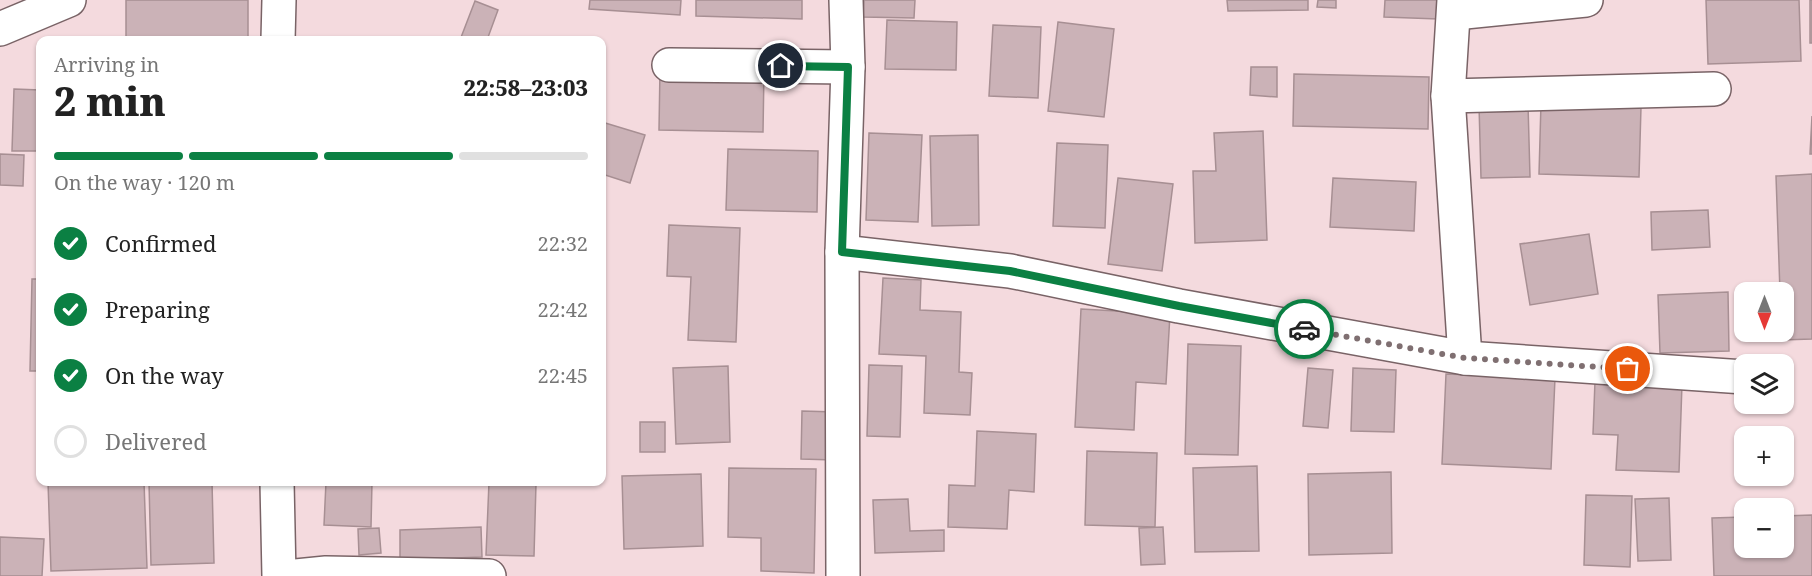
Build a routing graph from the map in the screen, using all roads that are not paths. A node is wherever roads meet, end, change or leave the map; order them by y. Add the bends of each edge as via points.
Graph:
1 (69, 0) edge
2 (279, 0) edge
3 (846, 0) edge
4 (1586, 0) edge
5 (1455, 6) edge
6 (0, 29) edge
7 (278, 36) edge
8 (669, 65) dead end
9 (848, 67) junction
10 (1714, 89) dead end
11 (1448, 96) junction
12 (842, 252) junction
13 (1465, 358) junction
14 (1734, 376) edge
15 (277, 486) edge
16 (279, 576) edge
17 (296, 576) edge
18 (489, 576) edge
19 (843, 576) edge

1 - 6 street
2 - 7 street
3 - 9 street
4 - 5 street
5 - 11 street
8 - 9 street
9 - 12 street
10 - 11 street
11 - 13 street
12 - 13 street via 1010,271
12 - 19 street
13 - 14 street
15 - 16 street
17 - 18 street

